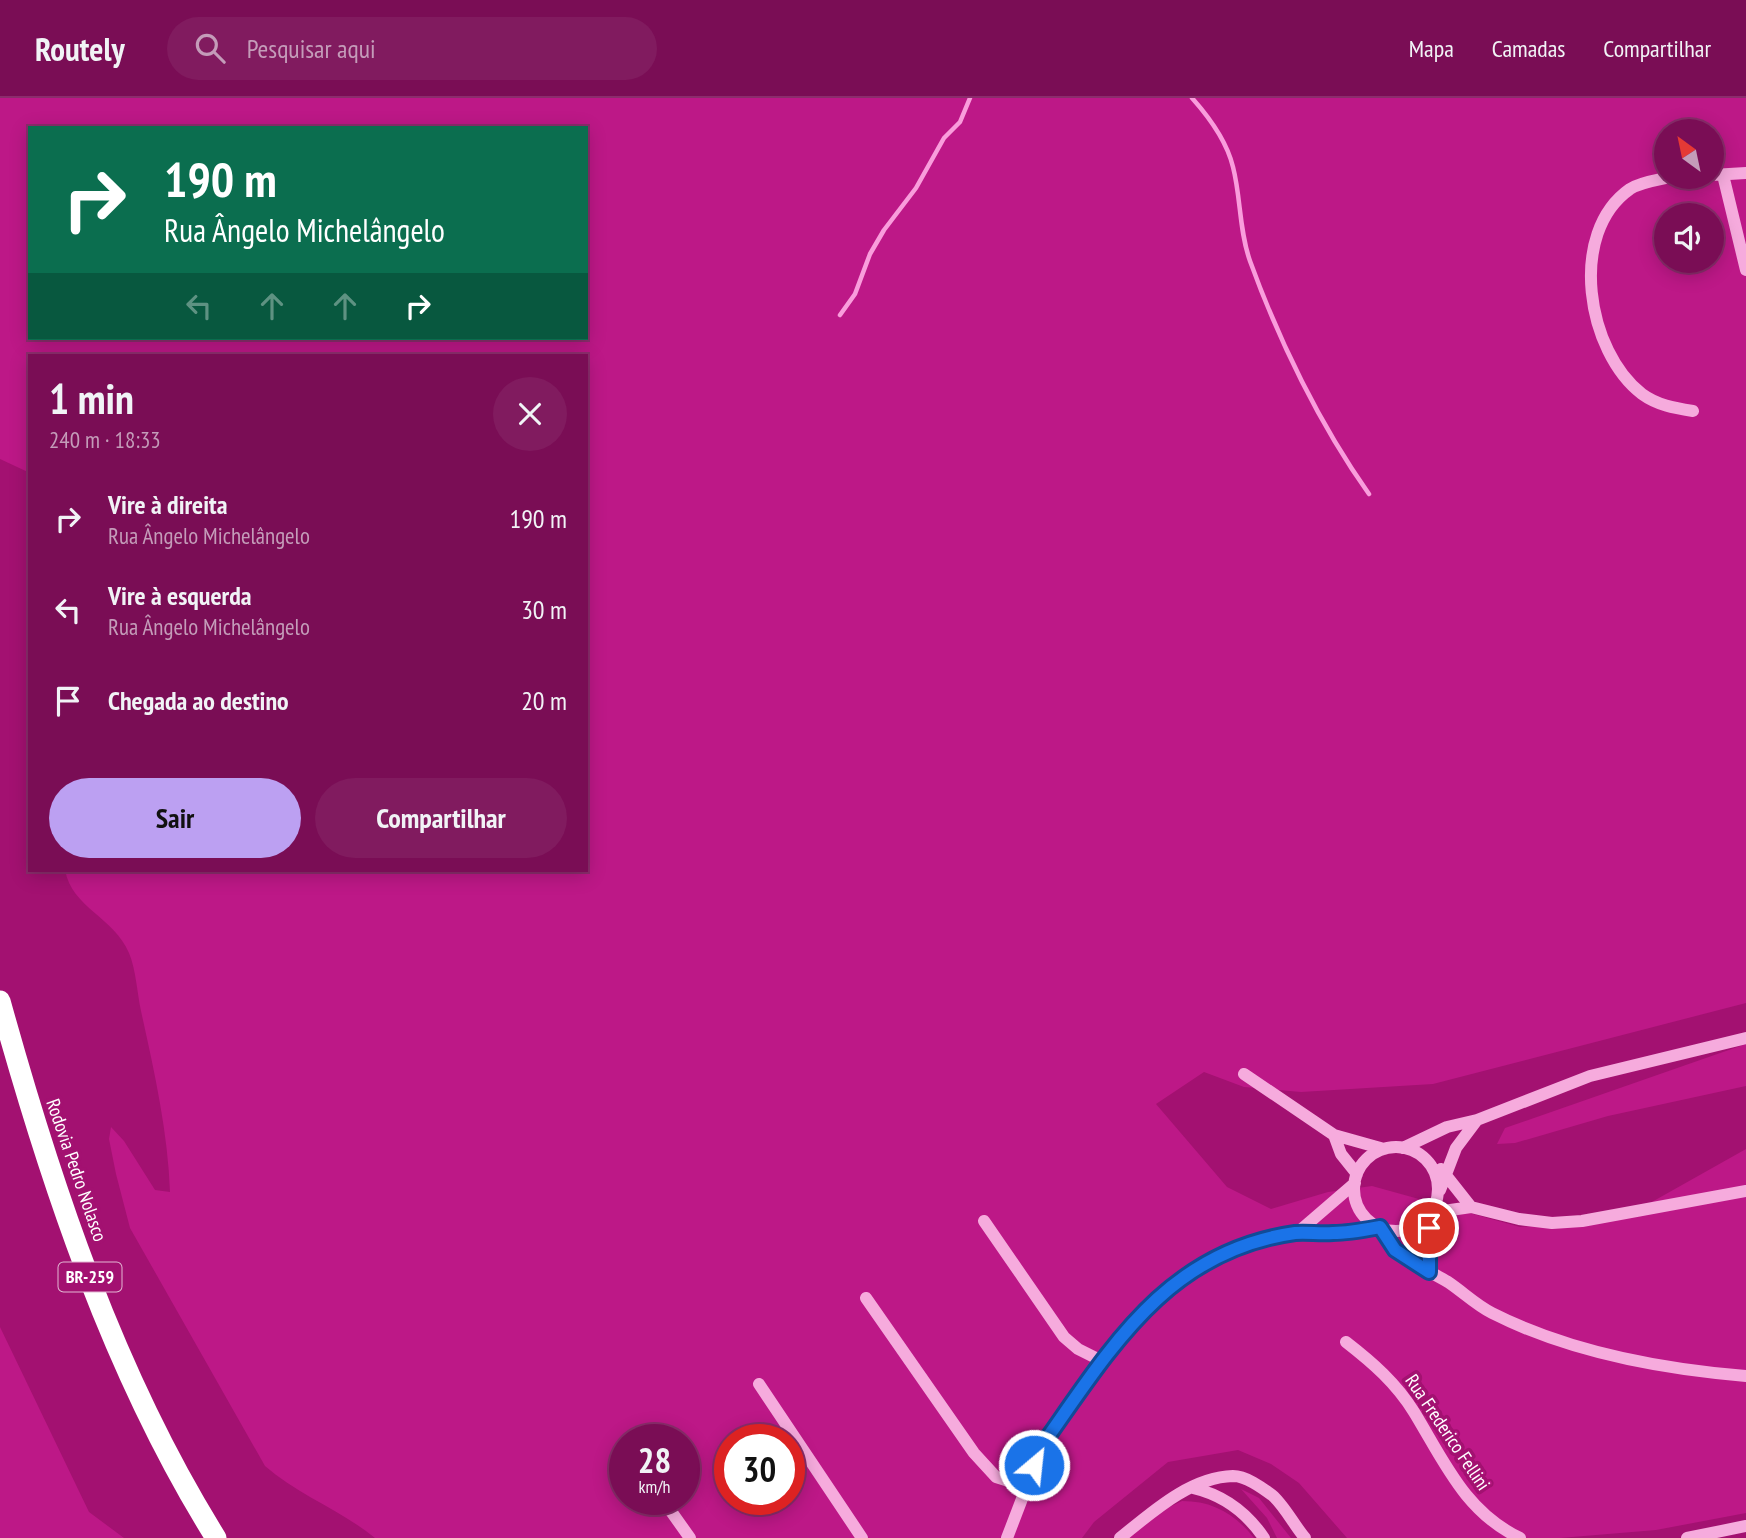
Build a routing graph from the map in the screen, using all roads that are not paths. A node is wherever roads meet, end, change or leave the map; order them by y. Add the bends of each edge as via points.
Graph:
1 (1746, 173) edge
2 (1724, 175) edge
3 (1654, 182) edge
4 (1721, 189) edge
5 (1746, 270) edge
6 (1693, 411) dead end
7 (0, 1001) edge
8 (1746, 1038) edge
9 (1244, 1074) dead end
10 (1477, 1120) junction
11 (1334, 1135) junction
12 (1404, 1148) junction
13 (1384, 1149) junction
14 (1421, 1156) junction
15 (1445, 1173) junction
16 (1356, 1179) junction
17 (1746, 1191) edge
18 (1437, 1197) junction
19 (1471, 1207) junction
20 (1430, 1213) junction
21 (984, 1221) dead end
22 (1382, 1228) junction
23 (1296, 1233) junction
24 (1429, 1272) junction
25 (866, 1298) dead end
26 (1346, 1342) dead end
27 (1102, 1361) junction
28 (1746, 1376) edge
29 (759, 1384) dead end
30 (1024, 1486) junction
31 (1193, 1488) junction
32 (674, 1515) edge
33 (1746, 1526) edge
34 (216, 1538) edge
35 (690, 1538) edge
36 (862, 1538) edge
37 (1007, 1538) edge
38 (1120, 1538) edge
39 (1264, 1538) edge
40 (1304, 1538) edge
41 (1520, 1538) edge
42 (1687, 1538) edge

1 - 2 street
3 - 6 street via 1630,189 1600,226 1593,247 1591,290 1607,350 1626,378 1653,401
4 - 5 street
7 - 34 highway, Rodovia Pedro Nolasco / BR-259 via 30,1109 92,1283 165,1446
8 - 10 street via 1590,1076
9 - 11 street
10 - 12 street via 1447,1127
10 - 15 street via 1456,1148
11 - 13 street
11 - 16 street
12 - 13 street
12 - 14 street
13 - 16 street via 1368,1159
14 - 15 street
14 - 18 street via 1433,1170
15 - 18 street
15 - 19 street
16 - 22 street via 1359,1208
16 - 23 street
17 - 19 street via 1552,1223
18 - 20 street
19 - 20 street
20 - 22 street via 1409,1228
20 - 24 street
21 - 27 street via 1064,1337
22 - 23 street
22 - 24 street via 1395,1250
23 - 27 street via 1236,1248 1185,1274 1125,1330
24 - 28 street via 1489,1311 1538,1333 1657,1364
25 - 30 street via 974,1453 996,1477
26 - 41 street, Rua Frederico Fellini via 1396,1387 1467,1498
27 - 30 street via 1043,1444
29 - 36 street
30 - 37 street
31 - 38 street via 1164,1503
31 - 39 street via 1237,1509
31 - 40 street via 1234,1476 1251,1481 1274,1497
32 - 35 street
33 - 42 street

